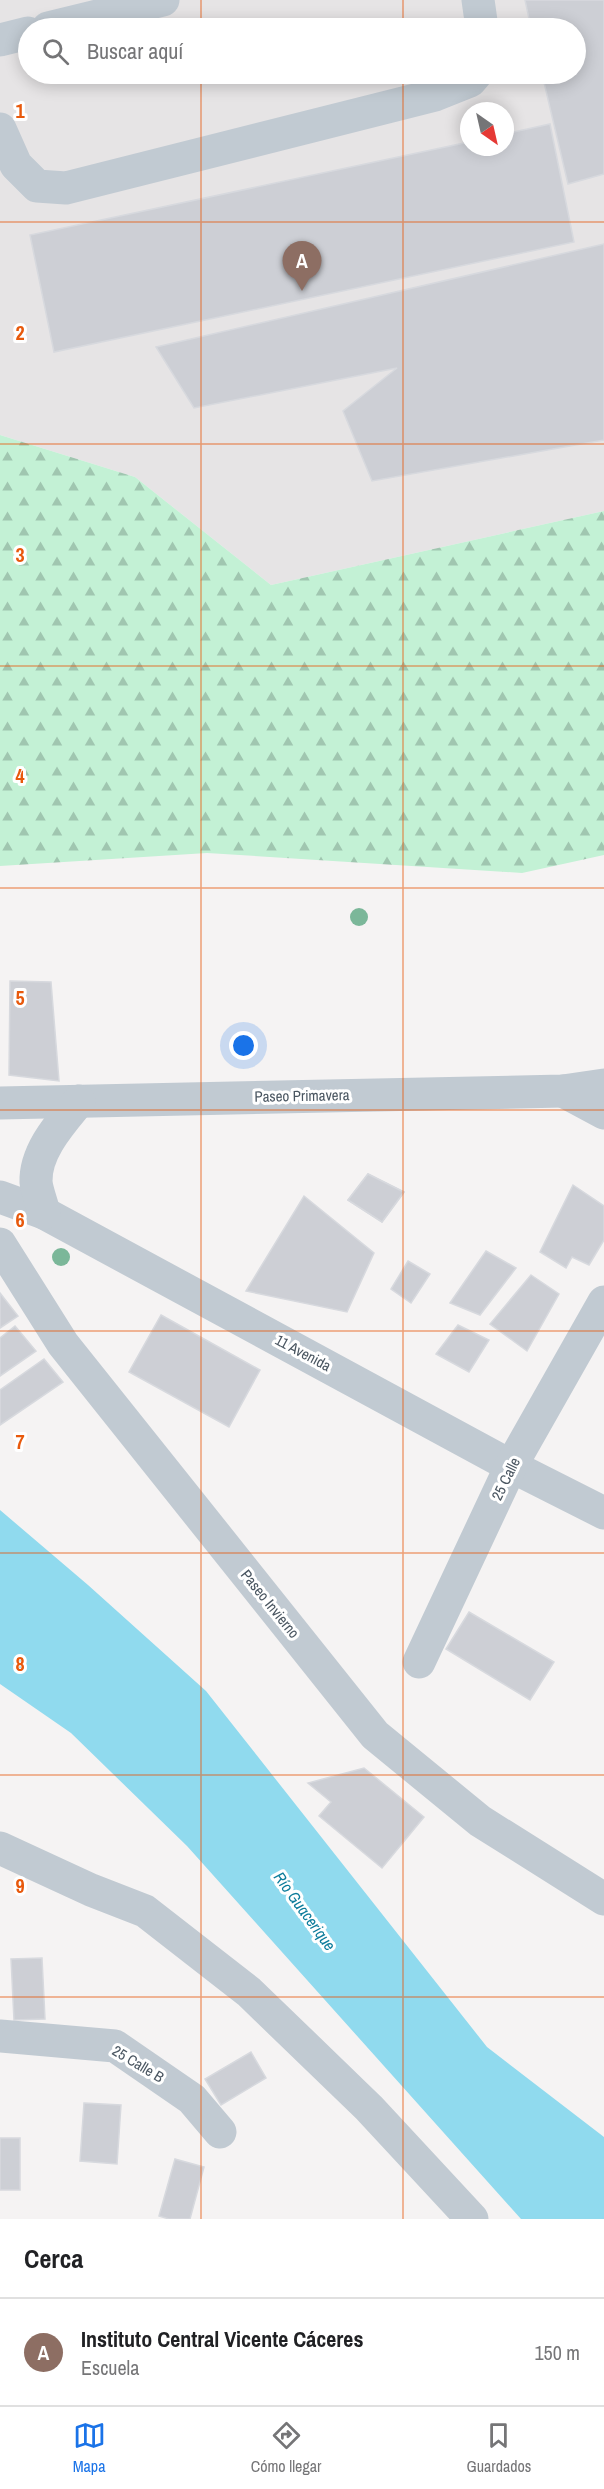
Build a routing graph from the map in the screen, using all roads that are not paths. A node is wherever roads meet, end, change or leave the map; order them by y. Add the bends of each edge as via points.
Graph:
1 (163, 0) edge
2 (478, 0) edge
3 (89, 18) edge
4 (481, 18) edge
5 (18, 36) edge
6 (0, 40) edge
7 (462, 84) edge
8 (0, 129) edge
9 (604, 1085) edge
10 (563, 1091) junction
11 (79, 1101) junction
12 (0, 1103) edge
13 (604, 1113) edge
14 (0, 1197) edge
15 (44, 1214) junction
16 (0, 1244) edge
17 (604, 1302) edge
18 (511, 1466) junction
19 (604, 1513) edge
20 (419, 1662) dead end
21 (0, 1848) edge
22 (604, 1899) edge
23 (0, 2036) edge
24 (220, 2132) dead end
25 (472, 2219) edge

1 - 3 street
2 - 4 street
5 - 6 street
7 - 8 street via 435,95 66,188 37,186 16,165
9 - 10 street, Paseo Primavera
10 - 11 street, Paseo Primavera
10 - 13 street
11 - 12 street, Paseo Primavera
11 - 15 street via 55,1130 40,1159 36,1182
14 - 15 street, 11 Avenida
15 - 18 street, 11 Avenida
16 - 22 street, Paseo Invierno via 63,1344 375,1735 480,1821
17 - 18 street, 25 Calle
18 - 19 street, 11 Avenida
18 - 20 street, 25 Calle
21 - 25 street via 145,1911 249,1992 369,2108
23 - 24 street, 25 Calle B via 115,2046 192,2099

